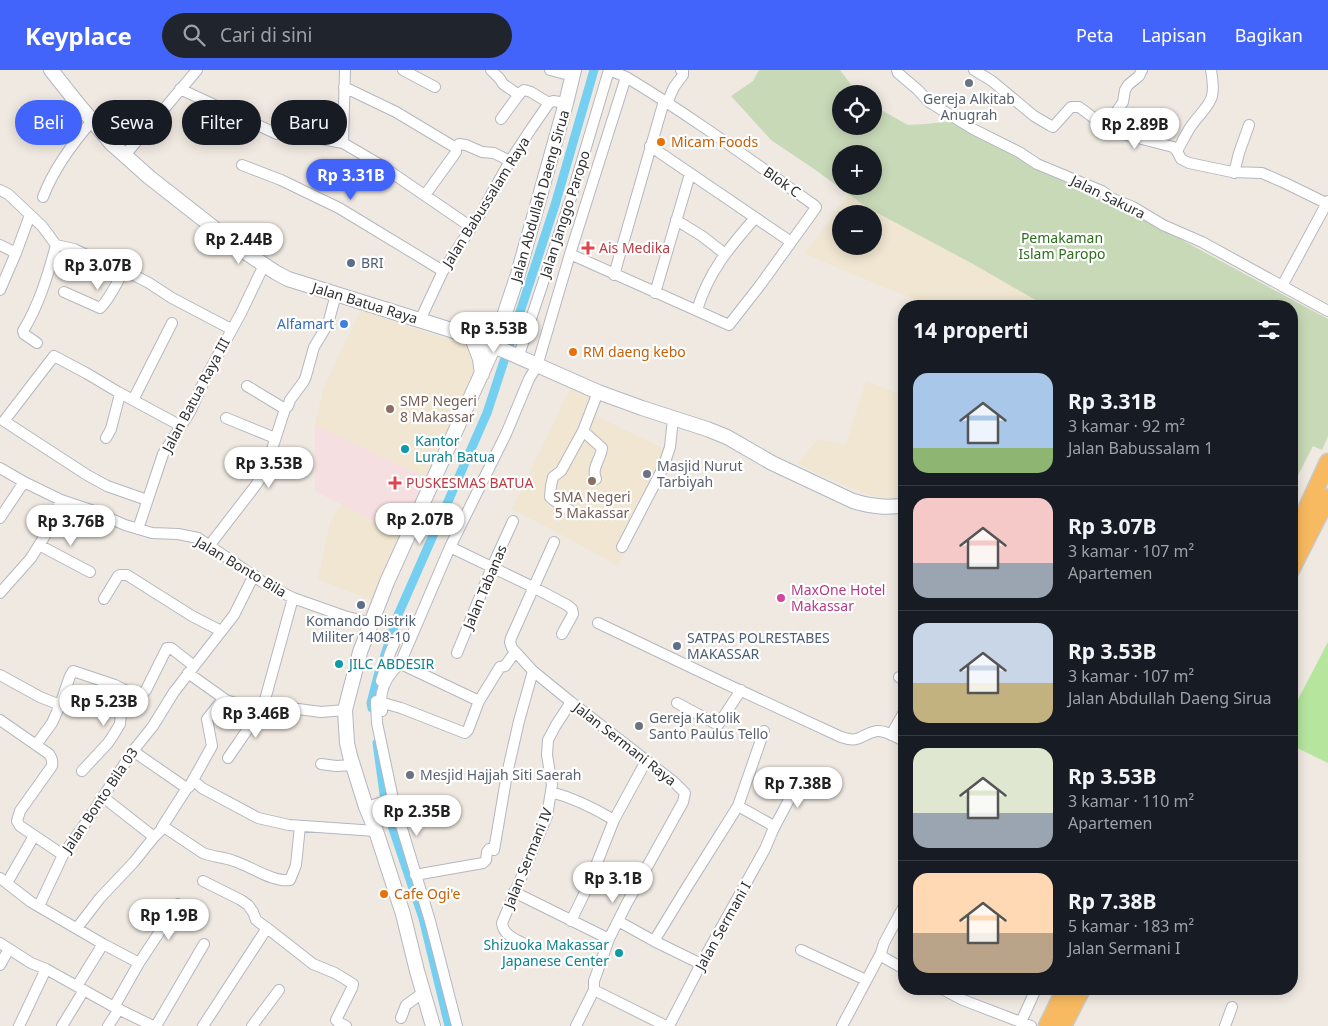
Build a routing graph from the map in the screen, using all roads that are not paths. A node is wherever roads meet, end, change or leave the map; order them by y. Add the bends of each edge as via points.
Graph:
1 (51, 70) edge
2 (197, 70) edge
3 (345, 70) edge
4 (403, 70) edge
5 (491, 70) edge
6 (550, 70) edge
7 (610, 70) edge
8 (681, 70) edge
9 (897, 70) edge
10 (974, 70) edge
11 (1142, 70) edge
12 (1212, 70) edge
13 (574, 73) edge
14 (626, 77) junction
15 (344, 87) junction
16 (435, 87) dead end
17 (180, 89) junction
18 (519, 95) junction
19 (344, 100) edge
20 (665, 102) junction
21 (549, 103) junction
22 (566, 103) junction
23 (501, 119) dead end
24 (92, 121) joint
25 (1249, 125) dead end
26 (1106, 127) junction
27 (271, 131) edge
28 (113, 145) edge
29 (347, 145) edge
30 (650, 146) junction
31 (456, 148) junction
32 (1177, 151) junction
33 (125, 155) junction
34 (510, 161) junction
35 (242, 165) dead end
36 (1234, 173) junction
37 (690, 174) junction
38 (0, 190) edge
39 (425, 195) junction
40 (43, 197) dead end
41 (1328, 203) edge
42 (30, 215) junction
43 (755, 218) junction
44 (676, 220) junction
45 (470, 227) junction
46 (791, 242) junction
47 (0, 245) edge
48 (56, 245) junction
49 (16, 254) junction
50 (570, 254) junction
51 (725, 254) junction
52 (264, 265) junction
53 (124, 270) junction
54 (443, 271) junction
55 (614, 274) junction
56 (1282, 286) junction
57 (0, 290) edge
58 (64, 292) dead end
59 (655, 293) junction
60 (336, 294) junction
61 (696, 310) junction
62 (1328, 311) edge
63 (420, 320) junction
64 (172, 323) dead end
65 (231, 329) junction
66 (472, 338) junction
67 (37, 343) dead end
68 (497, 347) junction
69 (517, 357) junction
70 (537, 366) junction
71 (482, 377) junction
72 (247, 386) dead end
73 (598, 392) junction
74 (120, 394) junction
75 (133, 400) junction
76 (285, 408) junction
77 (226, 418) dead end
78 (673, 418) junction
79 (181, 426) junction
80 (583, 431) junction
81 (106, 438) dead end
82 (275, 438) junction
83 (1328, 462) edge
84 (0, 468) edge
85 (596, 479) dead end
86 (24, 482) junction
87 (1328, 497) edge
88 (60, 500) junction
89 (147, 500) junction
90 (898, 506) edge
91 (574, 513) dead end
92 (0, 518) edge
93 (513, 520) dead end
94 (1298, 525) edge
95 (138, 529) junction
96 (554, 542) dead end
97 (39, 545) junction
98 (209, 546) junction
99 (622, 547) dead end
100 (450, 548) junction
101 (1298, 556) edge
102 (492, 567) junction
103 (90, 572) dead end
104 (254, 575) junction
105 (533, 587) junction
106 (0, 594) edge
107 (293, 598) junction
108 (104, 599) dead end
109 (598, 622) dead end
110 (372, 623) junction
111 (221, 631) junction
112 (562, 634) dead end
113 (515, 652) junction
114 (457, 653) dead end
115 (401, 661) junction
116 (191, 669) junction
117 (533, 671) junction
118 (0, 675) edge
119 (741, 690) junction
120 (134, 696) junction
121 (224, 698) junction
122 (479, 700) junction
123 (571, 702) junction
124 (678, 703) dead end
125 (379, 704) junction
126 (60, 705) junction
127 (263, 707) junction
128 (345, 710) junction
129 (0, 720) edge
130 (898, 723) edge
131 (764, 731) dead end
132 (891, 735) junction
133 (898, 738) edge
134 (36, 745) junction
135 (133, 751) junction
136 (228, 758) dead end
137 (646, 761) junction
138 (321, 764) dead end
139 (353, 765) junction
140 (82, 771) dead end
141 (801, 777) dead end
142 (190, 784) junction
143 (551, 792) junction
144 (103, 797) junction
145 (390, 800) junction
146 (738, 806) junction
147 (369, 807) junction
148 (614, 820) junction
149 (300, 826) junction
150 (162, 828) junction
151 (773, 828) junction
152 (376, 831) junction
153 (34, 836) junction
154 (154, 837) junction
155 (63, 855) junction
156 (415, 875) junction
157 (3, 880) edge
158 (203, 880) dead end
159 (514, 892) junction
160 (178, 904) dead end
161 (39, 906) junction
162 (898, 917) edge
163 (571, 921) junction
164 (618, 921) junction
165 (77, 928) junction
166 (267, 928) junction
167 (609, 939) junction
168 (654, 941) junction
169 (103, 944) junction
170 (204, 944) dead end
171 (4, 946) edge
172 (529, 946) dead end
173 (801, 950) dead end
174 (881, 953) junction
175 (139, 963) junction
176 (701, 964) junction
177 (0, 965) edge
178 (898, 966) edge
179 (46, 969) junction
180 (866, 980) junction
181 (80, 988) junction
182 (279, 990) dead end
183 (594, 990) junction
184 (424, 992) junction
185 (954, 995) edge
186 (1034, 995) edge
187 (1062, 995) edge
188 (1077, 995) edge
189 (1232, 1007) dead end
190 (117, 1008) junction
191 (402, 1018) dead end
192 (1026, 1024) edge
193 (1054, 1025) edge
194 (19, 1026) edge
195 (62, 1026) edge
196 (108, 1026) edge
197 (154, 1026) edge
198 (203, 1026) edge
199 (252, 1026) edge
200 (346, 1026) edge
201 (433, 1026) edge
202 (457, 1026) edge
203 (576, 1026) edge
204 (668, 1026) edge
205 (842, 1026) edge
206 (1225, 1026) edge

1 - 24 main road, Jalan Batua Raya
2 - 17 street
3 - 15 street
4 - 16 street
5 - 18 street
6 - 13 street
7 - 14 street
7 - 69 street, Jalan Janggo Paropo
8 - 20 street via 683,74
9 - 56 street, Jalan Sakura via 929,102 973,129 1037,164 1102,191
10 - 26 street via 1051,126 1054,127 1068,109 1075,106
11 - 26 street via 1128,85 1123,102
12 - 32 street via 1214,92 1211,102
13 - 22 main road, Jalan Abdullah Daeng Sirua
14 - 20 street, Blok C
14 - 50 street
15 - 19 street
15 - 31 street via 396,112
17 - 27 street
17 - 33 street
18 - 21 street via 527,90
18 - 23 street
20 - 30 street
20 - 46 street, Blok C via 816,207
21 - 22 street
21 - 34 street, Jalan Babussalam Raya
22 - 68 main road, Jalan Abdullah Daeng Sirua
24 - 40 street via 63,157
25 - 36 street
26 - 32 street
28 - 33 main road, Jalan Batua Raya
29 - 39 street
30 - 37 street
30 - 55 street
31 - 34 street via 463,144
31 - 39 street via 454,156
32 - 36 street via 1189,163
33 - 52 main road, Jalan Batua Raya via 229,241
34 - 45 street, Jalan Babussalam Raya
35 - 54 street via 331,204
36 - 41 street via 1269,175
37 - 43 street
37 - 44 street
38 - 42 street
39 - 45 street
41 - 56 street
42 - 48 street
42 - 49 street
43 - 46 street
43 - 51 street
44 - 51 street
44 - 59 street
45 - 54 street, Jalan Babussalam Raya
46 - 61 street, Blok C via 728,325
47 - 49 street
48 - 53 street
48 - 67 street via 41,295 23,332
49 - 57 street
50 - 55 street
50 - 70 street
51 - 61 street via 704,288
52 - 60 main road, Jalan Batua Raya via 288,279
52 - 65 street, Jalan Batua Raya III
53 - 58 street via 100,308
53 - 65 street
54 - 63 street, Jalan Babussalam Raya
55 - 59 street
56 - 62 street, Jalan Sakura
59 - 61 street
60 - 63 main road, Jalan Batua Raya
60 - 76 street via 328,324 314,347 304,381
63 - 66 main road, Jalan Batua Raya
64 - 75 street
65 - 79 street, Jalan Batua Raya III
66 - 68 main road, Jalan Batua Raya
66 - 71 main road via 482,365
68 - 69 main road, Jalan Batua Raya
68 - 71 main road, Jalan Abdullah Daeng Sirua
69 - 70 main road, Jalan Batua Raya
70 - 73 main road, Jalan Batua Raya
70 - 100 street
71 - 110 main road, Jalan Abdullah Daeng Sirua via 418,513
72 - 76 street
73 - 78 main road, Jalan Batua Raya
73 - 80 street
74 - 75 street
74 - 81 street
74 - 89 street via 54,356 4,421 87,475
75 - 79 street
76 - 82 street
77 - 82 street
78 - 90 main road, Jalan Batua Raya via 727,437 772,463 853,501 879,507
78 - 99 street via 670,447 663,468
79 - 89 street, Jalan Batua Raya III via 163,454
80 - 85 street via 602,448 594,474
80 - 91 street via 561,470 553,477 550,493 550,497
82 - 98 street via 260,480
83 - 94 highway
84 - 86 street, Jalan Bonto Bila
86 - 88 street, Jalan Bonto Bila
86 - 92 street
87 - 101 highway
88 - 95 street, Jalan Bonto Bila
88 - 97 street
89 - 95 street, Jalan Batua Raya III
93 - 102 street, Jalan Tabanas
95 - 98 street, Jalan Bonto Bila via 198,538
96 - 105 street
97 - 103 street
97 - 106 street
98 - 104 street, Jalan Bonto Bila
100 - 102 street
100 - 115 street
102 - 105 street
102 - 114 street, Jalan Tabanas
104 - 107 street, Jalan Bonto Bila
104 - 111 street, Jalan Bonto Bila 03 via 234,615
105 - 112 street via 572,609 573,614
105 - 113 street, Jalan Sermani Raya via 511,640
107 - 110 street, Jalan Bonto Bila
107 - 127 street
108 - 111 street via 118,576 126,575
109 - 119 street
110 - 128 main road, Jalan Abdullah Daeng Sirua via 360,652
111 - 116 street, Jalan Bonto Bila 03
113 - 117 street, Jalan Sermani Raya
113 - 122 street via 505,666 500,666
115 - 122 street
115 - 125 street via 385,680
115 - 125 street via 392,649
116 - 120 street via 171,648 167,648 146,690
116 - 121 street
116 - 135 street, Jalan Bonto Bila 03
117 - 123 street, Jalan Sermani Raya
117 - 156 street via 507,774 494,850 487,852 483,863
118 - 126 street
119 - 124 street via 718,725
119 - 132 street via 848,740 876,731
120 - 126 street via 115,685 75,671 70,676
120 - 140 street via 121,712 120,724 111,739
121 - 127 street via 247,707
121 - 142 street via 207,719 212,746
122 - 125 street via 465,733 401,708
123 - 137 street, Jalan Sermani Raya
123 - 143 street, Jalan Sermani IV via 548,740
125 - 145 street via 378,724
126 - 134 street
127 - 128 street via 321,712
127 - 136 street
128 - 139 main road, Jalan Abdullah Daeng Sirua via 347,744
129 - 134 street
130 - 132 street
131 - 146 street
132 - 133 street
134 - 153 street via 49,754 52,766 17,819 20,826
135 - 142 street
135 - 144 street, Jalan Bonto Bila 03
137 - 148 street
137 - 164 street, Jalan Sermani Raya via 682,789 685,798
138 - 139 street
139 - 147 main road, Jalan Abdullah Daeng Sirua
141 - 151 street, Jalan Sermani I
142 - 149 street via 258,818
142 - 150 street
143 - 148 street
143 - 159 street, Jalan Sermani IV via 547,816
144 - 154 street
144 - 155 street, Jalan Bonto Bila 03
145 - 147 street
145 - 156 street
146 - 151 street
146 - 168 street
147 - 152 main road, Jalan Abdullah Daeng Sirua
148 - 163 street
149 - 150 street via 296,865 288,881 232,860 210,856
149 - 152 street
150 - 154 street
151 - 176 street, Jalan Sermani I via 765,849
152 - 184 main road, Jalan Abdullah Daeng Sirua
153 - 155 street
153 - 157 street
154 - 165 street
155 - 161 street, Jalan Bonto Bila 03
156 - 202 street
157 - 161 street
158 - 166 street via 248,905 256,920
159 - 163 street
159 - 172 street, Jalan Sermani IV via 503,920 503,929
160 - 175 street
161 - 165 street
162 - 174 street
163 - 167 street
164 - 167 street, Jalan Sermani Raya
164 - 168 street
165 - 169 street
166 - 198 street
166 - 200 street via 313,964 353,984 336,1020
167 - 183 street, Jalan Sermani Raya via 594,981
168 - 176 street
169 - 175 street
169 - 181 street
170 - 197 street
171 - 177 street
171 - 179 street
173 - 180 street
174 - 178 street
174 - 180 street
175 - 190 street
176 - 204 street, Jalan Sermani I
179 - 181 street
179 - 194 street
180 - 205 street
181 - 190 street
181 - 195 street
182 - 199 street
183 - 203 street, Jalan Sermani Raya
183 - 204 street, Jalan Sermani I
184 - 191 street via 406,1005
184 - 201 main road, Jalan Abdullah Daeng Sirua
185 - 192 street
186 - 192 street
187 - 193 highway
188 - 193 highway
189 - 206 street
190 - 196 street
190 - 197 street

